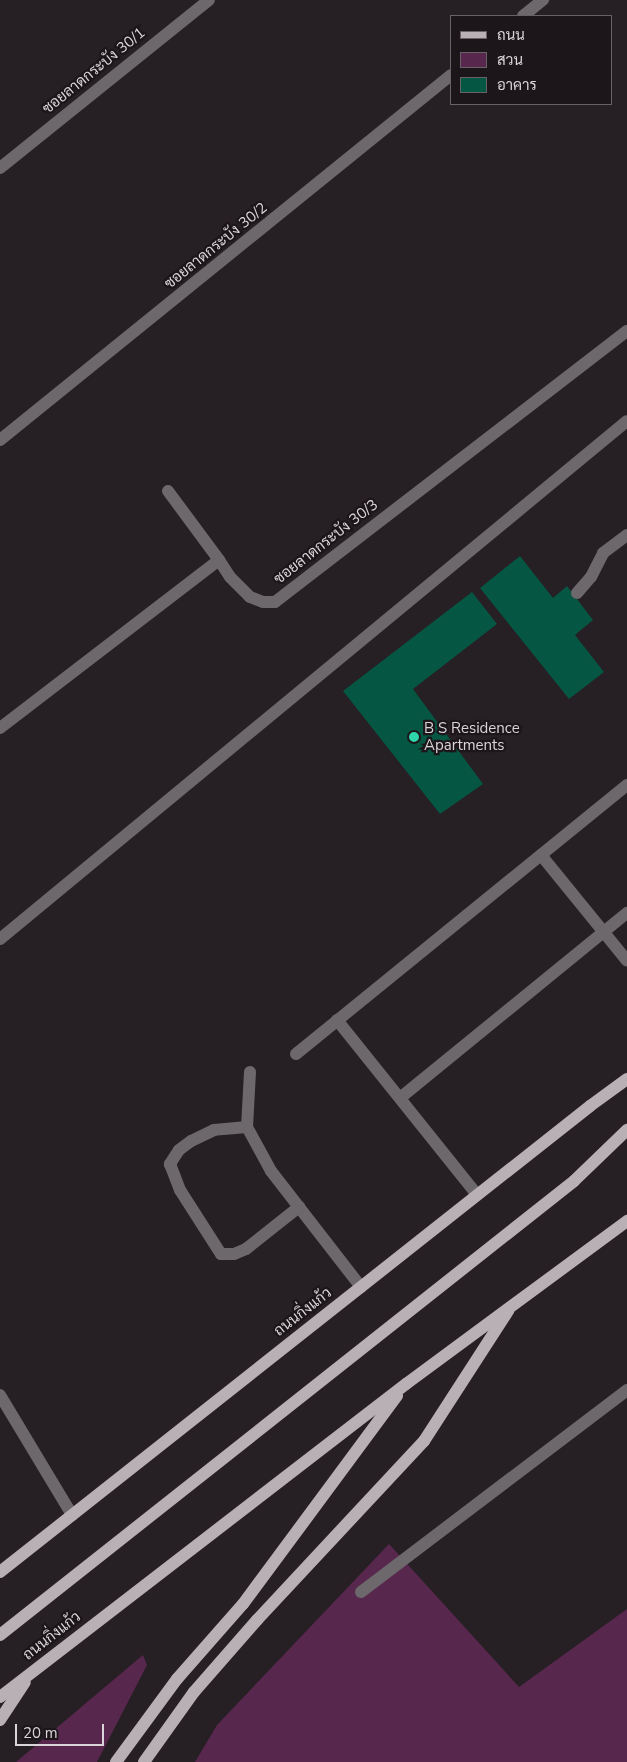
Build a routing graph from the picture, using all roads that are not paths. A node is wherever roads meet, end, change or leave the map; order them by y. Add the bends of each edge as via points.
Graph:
1 (209, 0) edge
2 (543, 0) edge
3 (524, 15) edge
4 (450, 76) edge
5 (0, 168) edge
6 (627, 331) edge
7 (627, 421) edge
8 (0, 440) edge
9 (168, 491) dead end
10 (627, 535) edge
11 (218, 560) junction
12 (577, 593) dead end
13 (0, 728) edge
14 (627, 785) edge
15 (541, 855) junction
16 (627, 913) edge
17 (604, 932) junction
18 (0, 939) edge
19 (627, 961) edge
20 (337, 1020) junction
21 (296, 1054) dead end
22 (250, 1072) dead end
23 (627, 1080) edge
24 (400, 1098) junction
25 (247, 1127) junction
26 (627, 1130) edge
27 (477, 1195) junction
28 (299, 1207) junction
29 (627, 1221) edge
30 (361, 1287) junction
31 (513, 1303) junction
32 (406, 1384) junction
33 (627, 1390) edge
34 (0, 1394) edge
35 (72, 1515) junction
36 (0, 1572) edge
37 (361, 1592) dead end
38 (0, 1635) edge
39 (32, 1672) junction
40 (0, 1697) edge
41 (0, 1720) edge
42 (116, 1762) edge
43 (144, 1762) edge

1 - 5 street, ซอยลาดกระบัง 30/1
2 - 3 street
4 - 8 street, ซอยลาดกระบัง 30/2
6 - 11 street, ซอยลาดกระบัง 30/3 via 275,602 262,602 250,597
7 - 18 street
9 - 11 street, ซอยลาดกระบัง 30/3
10 - 12 street via 604,553 591,577
11 - 13 street
14 - 15 street
15 - 17 street
15 - 20 street
16 - 17 street
17 - 19 street
17 - 24 street
20 - 21 street
20 - 24 street
22 - 25 street
23 - 27 main road, ถนนกิ่งแก้ว
24 - 27 street
25 - 28 street via 271,1171
25 - 28 street via 214,1130 179,1150 170,1164 185,1198 222,1254 246,1249
26 - 38 main road via 566,1187
27 - 30 main road, ถนนกิ่งแก้ว
28 - 30 street
29 - 31 main road, ถนนกิ่งแก้ว
30 - 35 main road, ถนนกิ่งแก้ว
31 - 32 main road, ถนนกิ่งแก้ว
31 - 43 main road via 424,1441 256,1620 194,1692
32 - 39 main road, ถนนกิ่งแก้ว
32 - 42 main road via 243,1604 177,1679
33 - 37 street
34 - 35 street
35 - 36 main road, ถนนกิ่งแก้ว
39 - 40 main road, ถนนกิ่งแก้ว
39 - 41 main road

